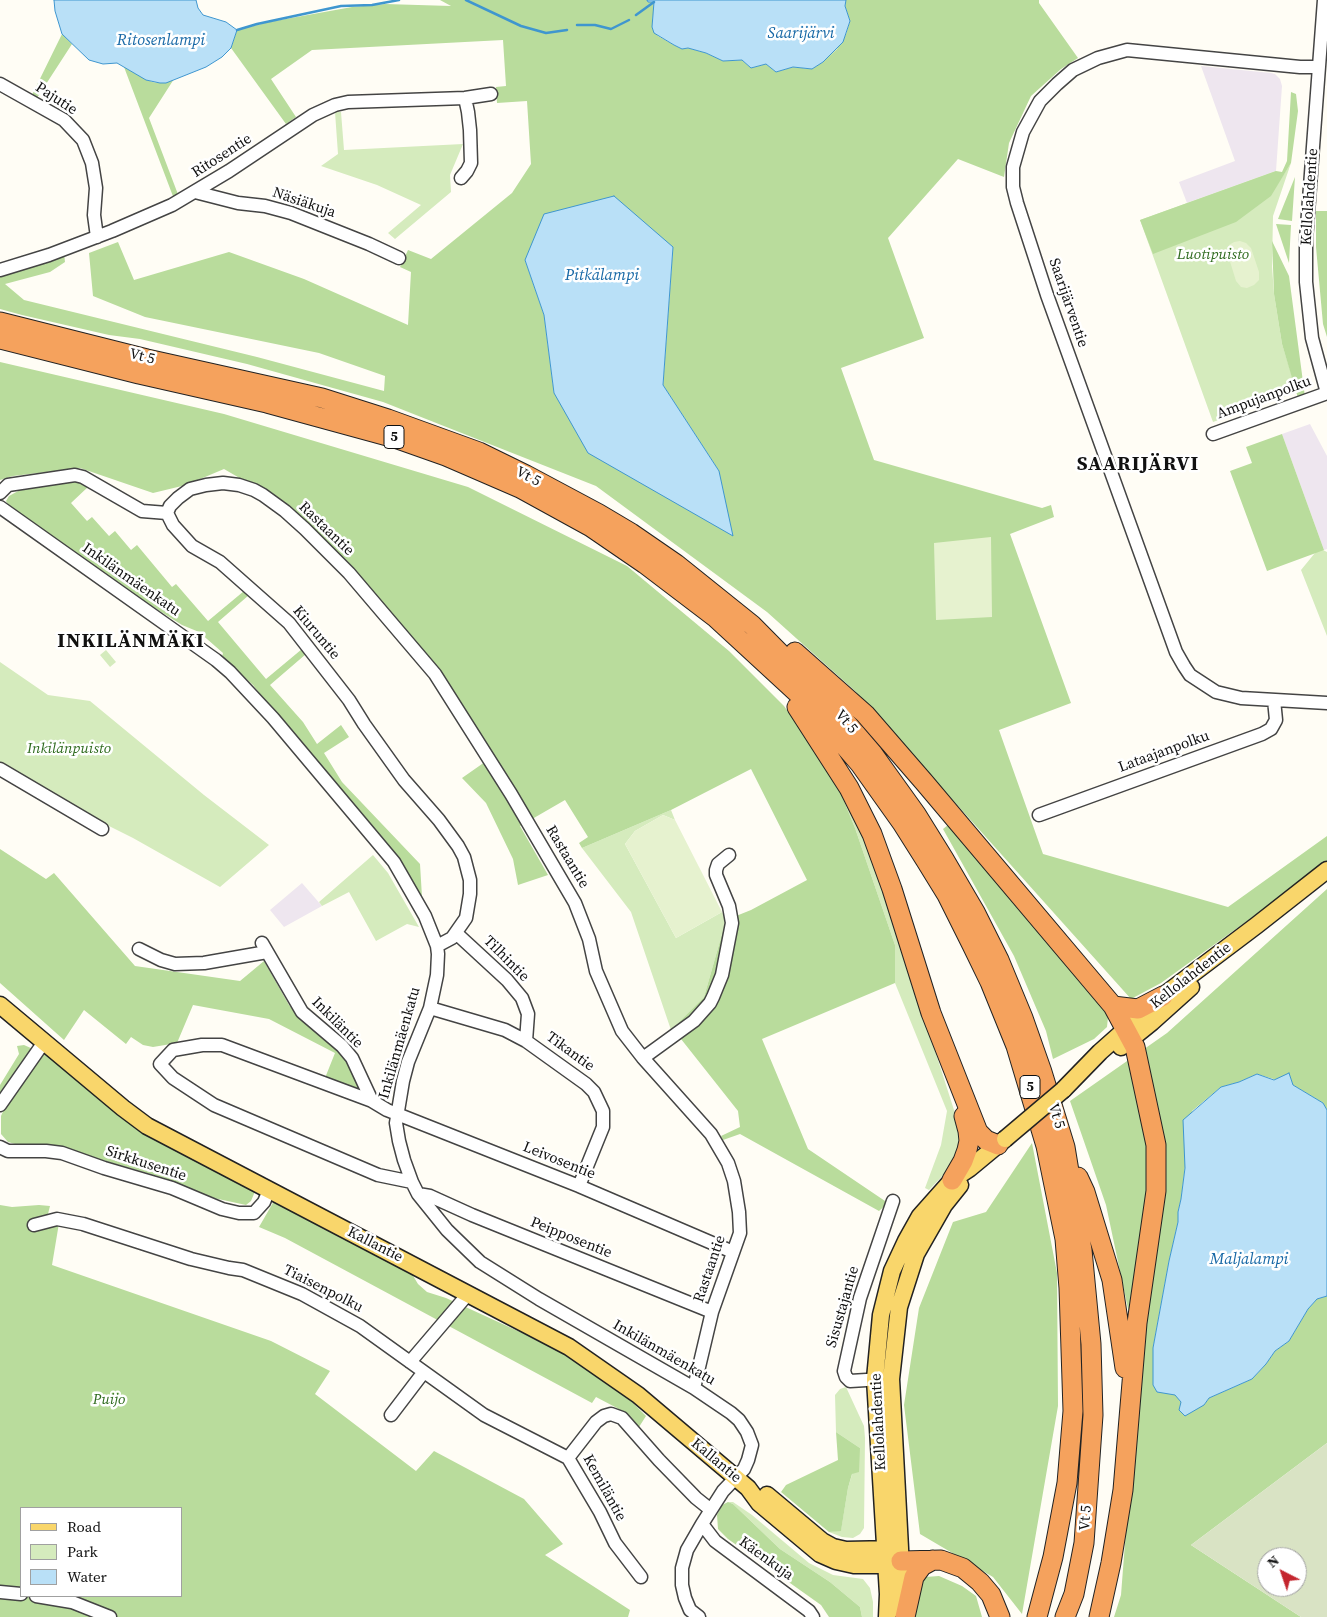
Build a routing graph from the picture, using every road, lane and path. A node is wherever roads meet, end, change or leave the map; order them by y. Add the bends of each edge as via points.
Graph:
1 (1324, 0) edge
2 (1318, 67) junction
3 (0, 84) edge
4 (491, 94) dead end
5 (465, 98) junction
6 (461, 178) dead end
7 (195, 192) junction
8 (97, 237) junction
9 (399, 258) dead end
10 (0, 270) edge
11 (0, 322) edge
12 (0, 339) edge
13 (1327, 393) edge
14 (1213, 434) dead end
15 (0, 493) edge
16 (0, 506) edge
17 (167, 513) junction
18 (752, 625) junction
19 (742, 641) junction
20 (1274, 700) junction
21 (1327, 703) edge
22 (0, 770) edge
23 (1039, 815) dead end
24 (102, 829) dead end
25 (730, 855) dead end
26 (1327, 870) edge
27 (1327, 879) edge
28 (456, 933) junction
29 (437, 946) junction
30 (139, 949) dead end
31 (1163, 996) junction
32 (0, 1005) edge
33 (1113, 1006) junction
34 (430, 1008) junction
35 (931, 1013) junction
36 (1129, 1034) junction
37 (526, 1041) junction
38 (44, 1042) junction
39 (644, 1058) junction
40 (372, 1101) junction
41 (0, 1105) edge
42 (397, 1113) junction
43 (1002, 1142) junction
44 (0, 1147) edge
45 (1065, 1147) junction
46 (970, 1168) junction
47 (952, 1180) junction
48 (412, 1182) junction
49 (579, 1186) junction
50 (269, 1190) junction
51 (418, 1194) junction
52 (893, 1201) dead end
53 (34, 1225) dead end
54 (733, 1252) junction
55 (468, 1294) junction
56 (712, 1312) junction
57 (410, 1362) junction
58 (423, 1372) junction
59 (883, 1379) junction
60 (694, 1388) junction
61 (1129, 1404) junction
62 (391, 1415) dead end
63 (568, 1458) junction
64 (742, 1483) junction
65 (711, 1510) junction
66 (702, 1524) junction
67 (893, 1556) junction
68 (933, 1560) junction
69 (641, 1577) dead end
70 (0, 1592) edge
71 (20, 1594) edge
72 (42, 1597) edge
73 (1100, 1611) edge
74 (110, 1617) edge
75 (699, 1617) edge
76 (813, 1617) edge
77 (887, 1617) edge
78 (903, 1617) edge
79 (1000, 1617) edge
80 (1037, 1617) edge
81 (1065, 1617) edge

1 - 2 street, Kellolahdentie
2 - 13 street, Kellolahdentie via 1306,282 1312,338
2 - 20 street, Saarijärventie via 1127,50 1098,58 1073,70 1040,101 1023,132 1013,167 1017,203 1047,295 1176,652 1190,675 1216,692 1241,698
3 - 8 street, Pajutie via 64,120 83,140 92,162 96,188 94,215
4 - 5 street, Ritosentie
5 - 6 street via 470,130 470,163
5 - 7 street, Ritosentie via 335,105 313,115
7 - 8 street, Ritosentie via 164,209
7 - 9 street, Näsiäkuja via 291,213
8 - 10 street, Ritosentie
11 - 18 highway, Vt 5 / 5 via 322,398 388,418 479,452 631,533 676,564
12 - 19 highway, Vt 5 / 5 via 328,419 446,456 520,488 591,527 645,564
13 - 14 street, Ampujanpolku
15 - 17 street via 8,486 75,475 142,511
16 - 29 street, Inkilänmäenkatu via 216,660 243,684 394,862 425,916
17 - 28 street, Kiuruntie via 192,546 220,562 289,623 349,700 404,780 458,846 468,869 470,894 466,918
17 - 39 street, Rastaantie via 178,498 206,485 223,483 254,490 305,529 371,598 436,674 511,794 575,903 613,1014
18 - 33 highway via 774,635 865,714
18 - 45 highway, Vt 5 / 5 via 831,705 873,754 944,860 999,960 1039,1063
19 - 35 highway via 799,710 849,788 872,834
19 - 80 highway, Vt 5 / 5 via 805,700 860,764 912,838 947,895 983,967 1016,1046 1030,1090 1046,1146 1064,1239 1069,1288 1072,1411 1067,1483 1053,1557
20 - 21 street, Saarijärventie
20 - 23 street, Lataajanpolku via 1276,720 1271,729 1262,734
22 - 24 street
25 - 39 street via 718,864 716,870 732,922 722,974 713,997 694,1021
26 - 31 main road, Kellolahdentie
27 - 36 main road, Kellolahdentie
28 - 29 street, Kiuruntie
28 - 37 street, Tilhintie via 522,998 528,1014
29 - 34 street, Inkilänmäenkatu via 437,975
30 - 40 street, Inkiläntie via 174,964 204,963 264,947 302,1012 352,1058
31 - 33 highway via 1138,1009
31 - 36 main road, Kellolahdentie
32 - 38 main road, Kallantie
33 - 36 highway
34 - 37 street, Tikantie via 505,1030
34 - 42 street, Inkilänmäenkatu via 408,1062
35 - 43 highway via 978,1132 986,1140
35 - 47 highway via 968,1131 967,1150
36 - 43 main road, Kellolahdentie, bridge
36 - 61 highway via 1139,1062 1156,1145 1156,1191
37 - 49 street, Tikantie via 586,1084 601,1104 602,1127
38 - 41 street
38 - 50 main road, Kallantie via 147,1126
39 - 54 street, Rastaantie via 718,1142 728,1163 740,1225
40 - 42 street, Leivosentie
40 - 48 street, Leivosentie via 222,1044 173,1050 160,1064 173,1078 214,1105 378,1175
42 - 48 street, Inkilänmäenkatu via 399,1141
42 - 49 street, Leivosentie
43 - 46 main road, Kellolahdentie
44 - 50 street, Sirkkusentie via 8,1151 62,1153 239,1213 254,1213
45 - 61 highway via 1085,1192 1112,1280
45 - 81 highway, Vt 5 / 5 via 1082,1250 1093,1415 1084,1542 1074,1594
46 - 47 main road, Kellolahdentie
46 - 59 main road, Kellolahdentie via 916,1254 899,1307
47 - 59 main road, Kellolahdentie via 920,1216 892,1271 881,1315
48 - 51 street, Inkilänmäenkatu
49 - 54 street, Leivosentie
50 - 55 main road, Kallantie
51 - 56 street, Peipposentie via 430,1196
51 - 60 street, Inkilänmäenkatu via 446,1230 480,1262
52 - 59 street, Sisustajantie via 860,1298 844,1371 850,1381
53 - 57 street, Tiaisenpolku via 57,1219 83,1224 192,1259 243,1270 327,1306
54 - 56 street, Rastaantie
55 - 57 street
55 - 64 main road, Kallantie via 569,1347 638,1395
56 - 60 street, Rastaantie
57 - 58 street, Tiaisenpolku
58 - 62 street
58 - 63 street, Tiaisenpolku via 484,1415
59 - 67 main road, Kellolahdentie
60 - 64 street, Inkilänmäenkatu via 731,1413 747,1432 752,1445
61 - 73 highway via 1123,1490
63 - 65 street, Kemiläntie via 599,1418 616,1415
63 - 69 street, Kemiläntie via 615,1543
64 - 65 street, Inkilänmäenkatu via 723,1491
64 - 67 main road, Kallantie via 766,1494 822,1541 834,1547
65 - 66 street, Inkilänmäenkatu
66 - 75 street, Inkilänmäenkatu via 687,1550 682,1568 685,1598 690,1610
66 - 76 street, Käenkuja via 715,1541 810,1611
67 - 68 highway
67 - 77 main road, Kellolahdentie
67 - 78 main road, Kellolahdentie
68 - 78 highway via 922,1566 914,1577
68 - 79 highway via 963,1568 980,1582 991,1595
70 - 71 street
72 - 74 street via 72,1602

